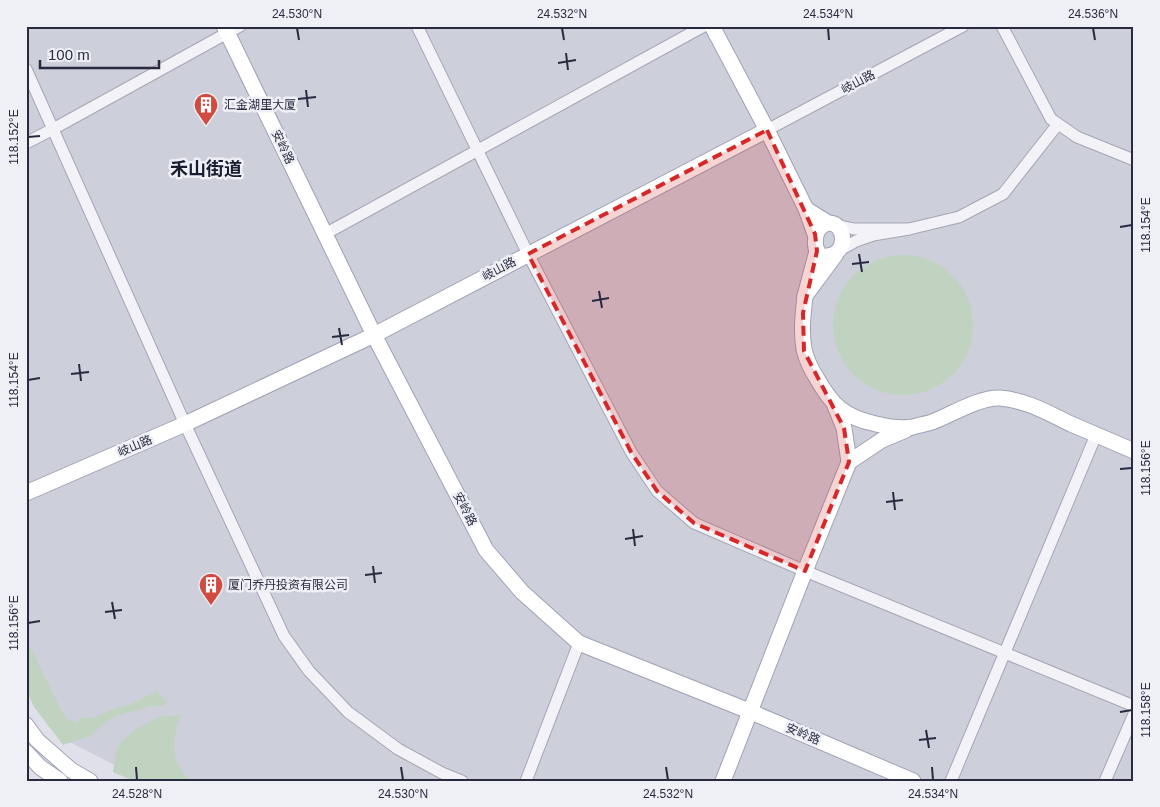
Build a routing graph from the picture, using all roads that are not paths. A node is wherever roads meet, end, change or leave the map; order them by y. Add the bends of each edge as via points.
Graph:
1 (417, 26) edge
2 (704, 26) edge
3 (712, 26) edge
4 (963, 26) edge
5 (1002, 26) edge
6 (231, 29) edge
7 (26, 69) edge
8 (1058, 124) junction
9 (53, 130) junction
10 (767, 130) junction
11 (26, 143) edge
12 (478, 151) junction
13 (1134, 160) edge
14 (806, 208) junction
15 (832, 224) junction
16 (909, 229) junction
17 (325, 234) junction
18 (815, 234) junction
19 (817, 250) junction
20 (838, 252) junction
21 (528, 254) junction
22 (805, 296) junction
23 (374, 335) junction
24 (835, 406) junction
25 (185, 424) junction
26 (912, 427) junction
27 (1096, 436) junction
28 (1134, 451) edge
29 (849, 462) junction
30 (26, 493) edge
31 (804, 570) junction
32 (579, 643) junction
33 (1004, 653) junction
34 (1134, 706) edge
35 (749, 711) junction
36 (1134, 714) edge
37 (26, 725) edge
38 (26, 752) edge
39 (60, 781) edge
40 (90, 781) edge
41 (462, 781) edge
42 (526, 781) edge
43 (723, 781) edge
44 (913, 781) edge
45 (951, 781) edge
46 (1105, 781) edge

1 - 12 street
2 - 12 street
3 - 10 main road
4 - 10 street, 岐山路
5 - 8 street via 1051,119
6 - 9 street
6 - 17 main road, 安岭路
7 - 9 street
8 - 13 street via 1077,137
8 - 16 street via 1003,194 959,217
9 - 11 street
9 - 25 street
10 - 14 main road
10 - 21 main road, 岐山路
12 - 17 street
12 - 21 street
14 - 15 main road
14 - 18 main road
15 - 16 street via 854,229
15 - 18 main road via 823,224
15 - 20 main road via 843,240
16 - 20 street via 873,235
17 - 23 main road, 安岭路
18 - 19 main road
19 - 20 main road via 825,257
19 - 22 main road
20 - 22 main road
21 - 23 main road, 岐山路
21 - 31 street via 631,452 657,491 694,522
22 - 24 main road via 804,351
23 - 25 main road, 岐山路
23 - 32 main road, 安岭路 via 486,550 522,592
24 - 26 main road via 862,421 891,428
24 - 29 main road via 844,428
25 - 30 main road, 岐山路
25 - 41 street via 284,636 309,671 348,712 398,749
26 - 27 main road via 996,398 1026,403
26 - 29 main road via 882,440
27 - 28 main road
27 - 33 street
29 - 31 main road
31 - 33 street
31 - 35 main road
32 - 35 main road, 安岭路
32 - 42 street
33 - 34 street
33 - 45 street
35 - 43 main road
35 - 44 main road, 安岭路
36 - 46 street
37 - 40 main road via 37,740 71,770
38 - 39 main road

